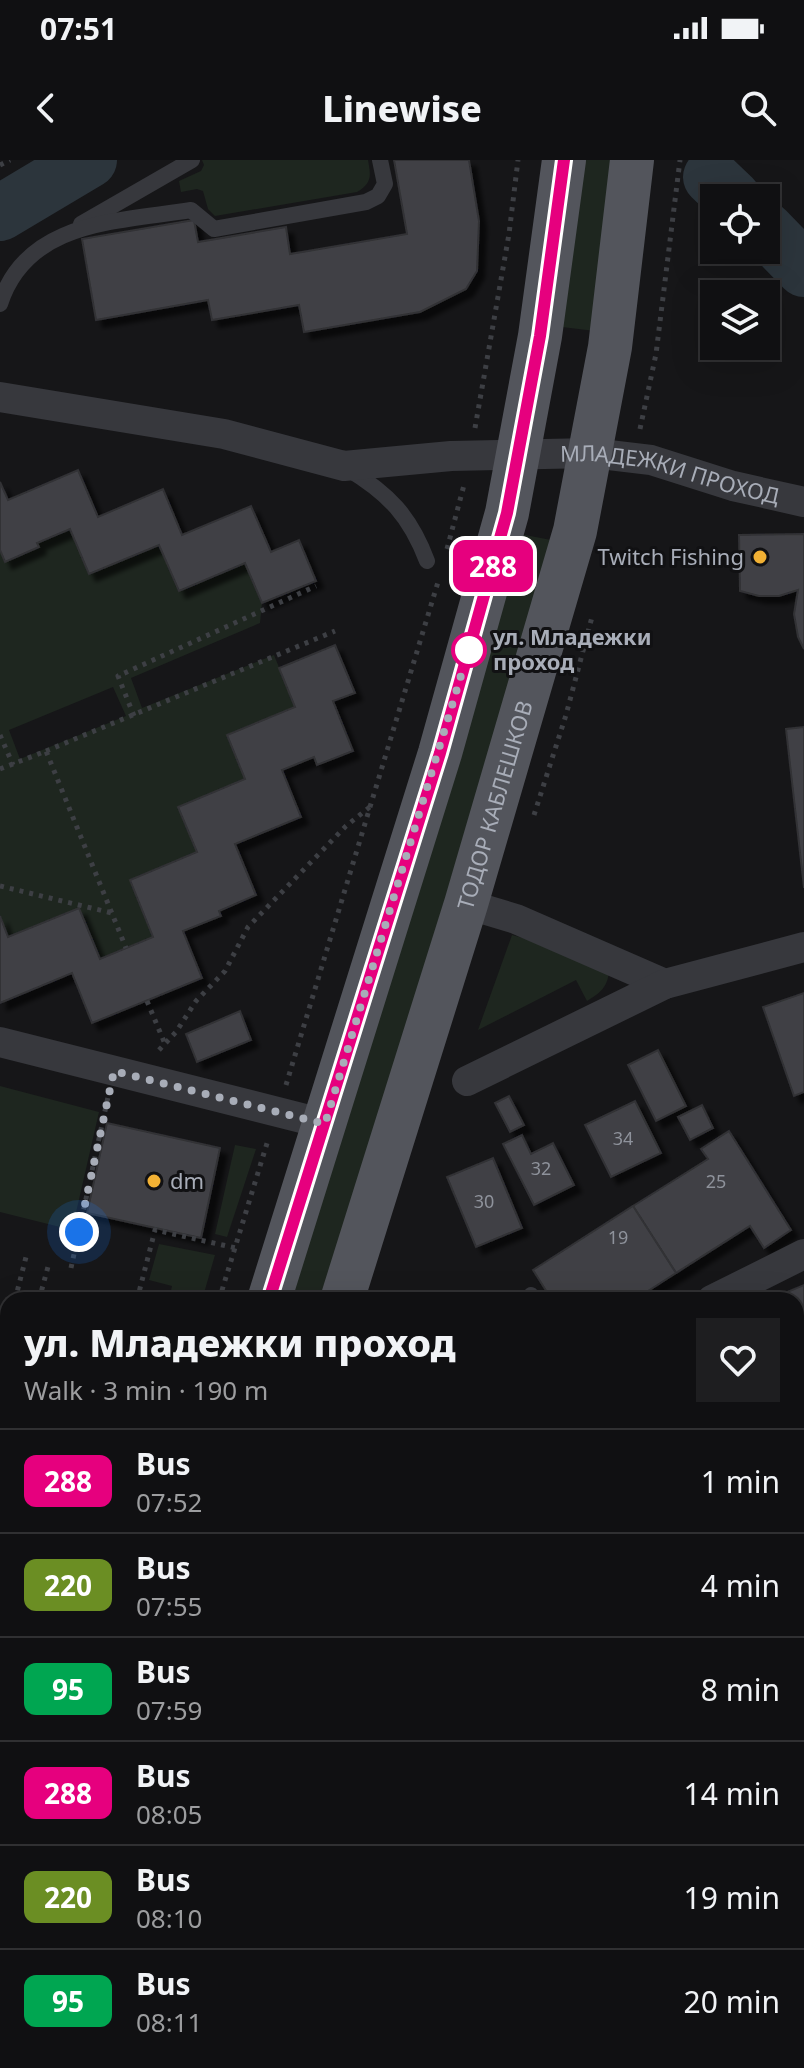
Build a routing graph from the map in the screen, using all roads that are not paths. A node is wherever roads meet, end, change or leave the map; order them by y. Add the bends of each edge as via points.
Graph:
1 (192, 160) edge
2 (380, 160) edge
3 (564, 160) edge
4 (632, 160) edge
5 (69, 231) junction
6 (0, 304) edge
7 (0, 397) edge
8 (520, 453) junction
9 (592, 453) junction
10 (344, 466) junction
11 (804, 502) edge
12 (436, 560) road end
13 (466, 904) junction
14 (804, 947) edge
15 (665, 984) junction
16 (0, 1042) edge
17 (467, 1081) dead end
18 (325, 1124) junction
19 (804, 1254) edge
20 (272, 1292) edge
21 (345, 1292) edge
22 (728, 1292) edge

1 - 5 lane
2 - 5 lane via 385,184 366,202 214,229 191,210
3 - 8 main road
4 - 9 main road, ТОДОР КАБЛЕШКОВ via 620,283
5 - 6 lane via 20,264
7 - 10 street, МЛАДЕЖКИ ПРОХОД via 224,434
8 - 9 street, МЛАДЕЖКИ ПРОХОД
8 - 10 street, МЛАДЕЖКИ ПРОХОД
8 - 18 main road via 444,738
9 - 11 street, МЛАДЕЖКИ ПРОХОД via 651,460
9 - 13 main road, ТОДОР КАБЛЕШКОВ via 575,531
10 - 12 lane via 392,499
13 - 15 street via 516,919
13 - 21 main road, ТОДОР КАБЛЕШКОВ
14 - 15 street
15 - 17 street
16 - 18 street
18 - 20 main road
19 - 22 street

